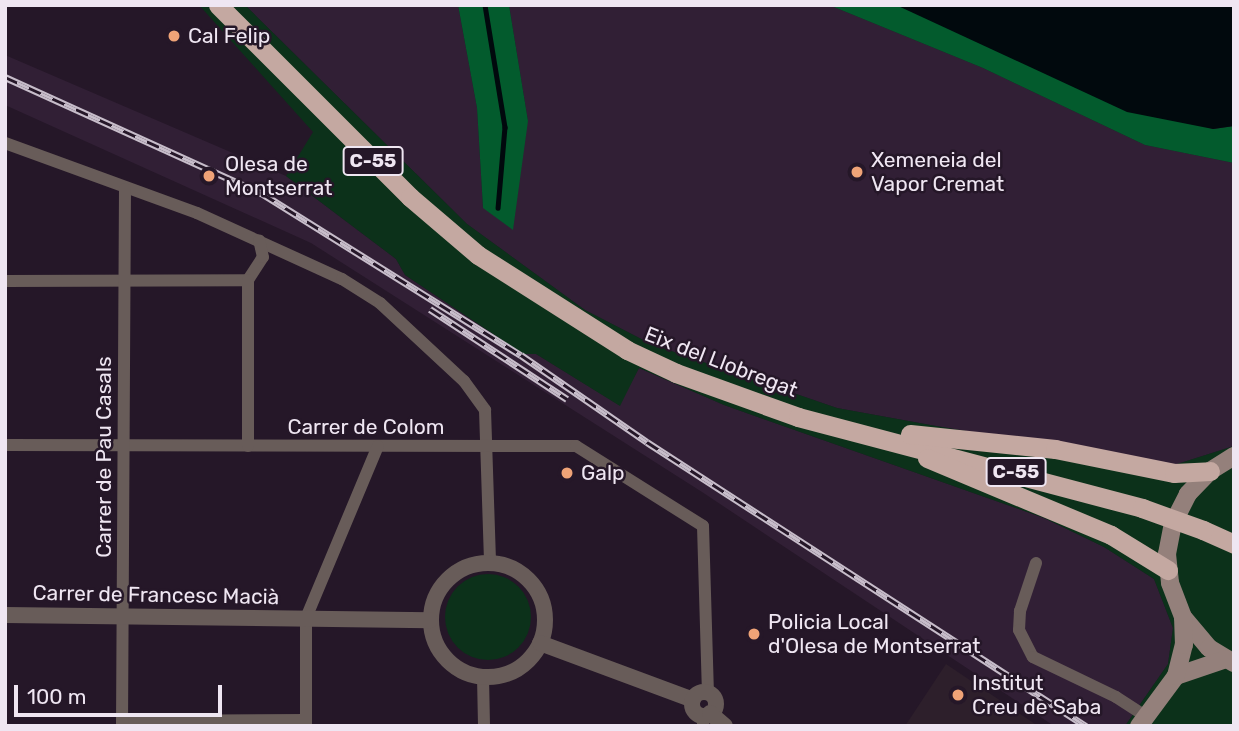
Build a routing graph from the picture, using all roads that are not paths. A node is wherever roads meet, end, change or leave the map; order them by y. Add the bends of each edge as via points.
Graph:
1 (218, 5) edge
2 (5, 143) edge
3 (125, 189) junction
4 (259, 240) junction
5 (122, 280) junction
6 (248, 280) junction
7 (5, 281) edge
8 (863, 434) junction
9 (888, 440) junction
10 (5, 445) edge
11 (124, 446) junction
12 (248, 446) junction
13 (378, 446) junction
14 (489, 446) junction
15 (1234, 456) edge
16 (1210, 471) junction
17 (1234, 544) edge
18 (490, 562) junction
19 (1036, 563) dead end
20 (1168, 570) junction
21 (123, 614) junction
22 (5, 615) edge
23 (1183, 617) junction
24 (306, 618) junction
25 (430, 620) junction
26 (540, 643) junction
27 (1230, 661) edge
28 (483, 677) junction
29 (1176, 677) junction
30 (700, 696) junction
31 (705, 718) edge
32 (1142, 721) edge
33 (122, 723) edge
34 (306, 723) edge
35 (484, 726) edge
36 (725, 726) edge

1 - 8 highway, Eix del Llobregat / C-55 via 440,223 515,283 676,373 762,405
2 - 3 street
3 - 4 street
3 - 5 street, Carrer de Pau Casals
4 - 6 street via 261,267
4 - 14 street via 342,279 380,303 464,381 485,410
5 - 6 street
5 - 7 street
5 - 11 street, Carrer de Pau Casals
6 - 12 street
8 - 9 highway, Eix del Llobregat / C-55
8 - 16 highway via 899,433 1055,449 1174,473
9 - 17 highway, Eix del Llobregat / C-55, bridge via 1142,508
9 - 20 highway via 1100,530
10 - 11 street, Carrer de Colom
11 - 12 street, Carrer de Colom
11 - 21 street, Carrer de Pau Casals
12 - 13 street, Carrer de Colom
13 - 14 street, Carrer de Colom
13 - 24 street
14 - 18 street
14 - 30 street, Carrer de Colom via 576,446 703,526
15 - 16 main road
16 - 20 main road via 1180,508 1169,538
18 - 25 street via 472,565 442,585
18 - 26 street via 508,566 537,589 544,616
19 - 32 street via 1020,611 1019,630 1032,657 1116,697
20 - 23 main road
21 - 22 street, Carrer de Francesc Macià
21 - 24 street, Carrer de Francesc Macià
21 - 33 street, Carrer de Pau Casals
23 - 27 main road via 1195,634
23 - 29 main road via 1184,645
24 - 25 street, Carrer de Francesc Macià
24 - 34 street
25 - 28 street via 437,644 452,664
26 - 28 street via 517,669
26 - 30 street
27 - 29 main road
28 - 35 street
29 - 32 main road
30 - 31 street via 715,702
31 - 36 street
33 - 34 street

